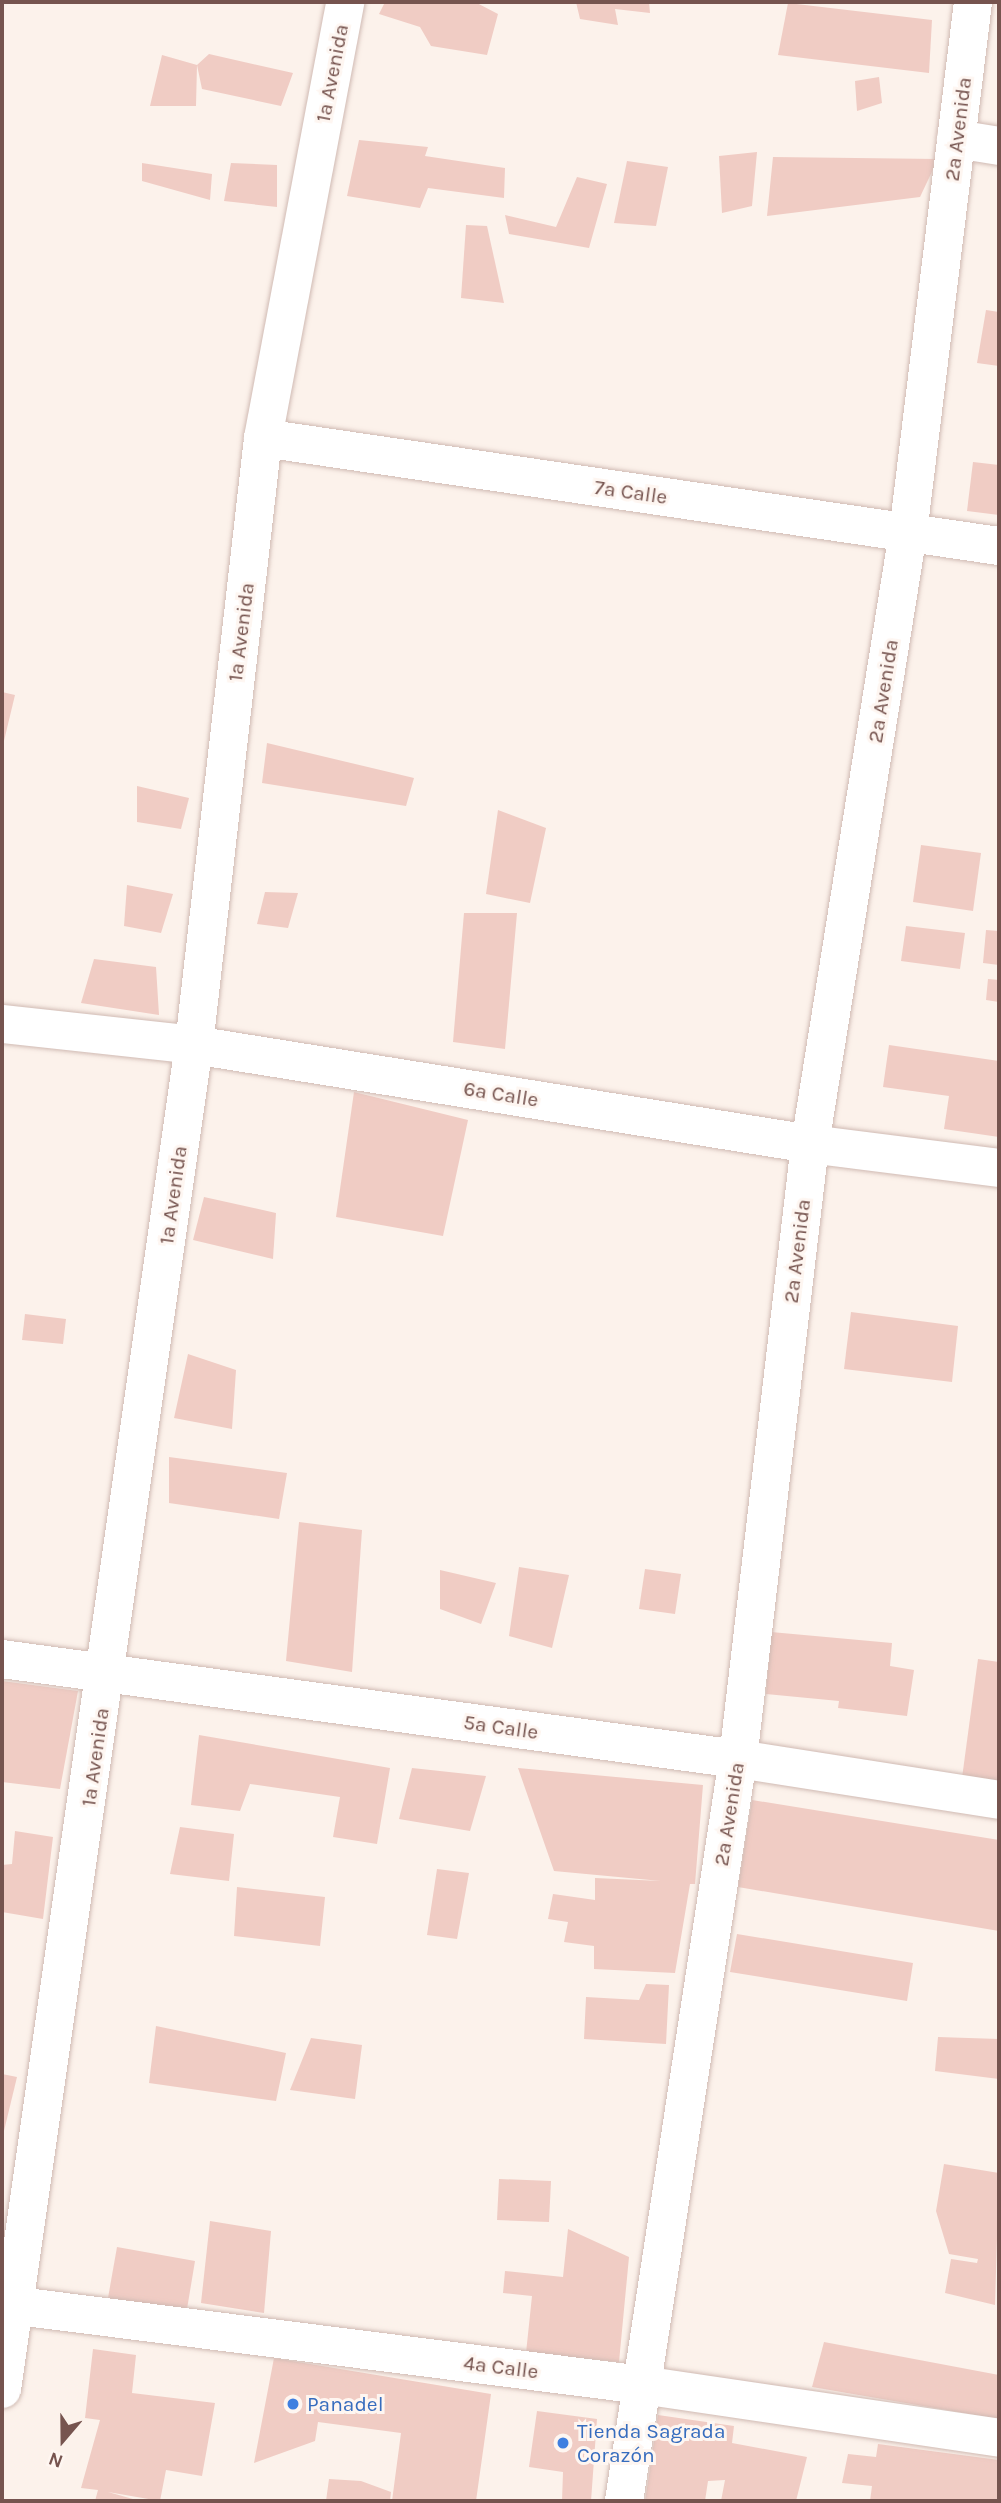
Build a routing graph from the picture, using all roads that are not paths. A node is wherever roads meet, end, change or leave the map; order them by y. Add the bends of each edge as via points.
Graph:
1 (345, 2) edge
2 (973, 2) edge
3 (957, 139) junction
4 (999, 146) edge
5 (263, 438) junction
6 (908, 533) junction
7 (999, 546) edge
8 (2, 1024) edge
9 (194, 1045) junction
10 (810, 1144) junction
11 (999, 1168) edge
12 (2, 1659) edge
13 (107, 1674) junction
14 (738, 1759) junction
15 (999, 1800) edge
16 (9, 2305) edge
17 (642, 2385) junction
18 (2, 2389) edge
19 (999, 2438) edge
20 (624, 2501) edge

1 - 5 street, 1a Avenida
2 - 3 street, 2a Avenida
3 - 4 street
3 - 6 street, 2a Avenida
5 - 6 street, 7a Calle
5 - 9 street, 1a Avenida
6 - 7 street, 7a Calle
6 - 10 street, 2a Avenida
8 - 9 street, 6a Calle
9 - 10 street, 6a Calle
9 - 13 street, 1a Avenida
10 - 11 street, 6a Calle
10 - 14 street, 2a Avenida
12 - 13 street, 5a Calle
13 - 14 street, 5a Calle
13 - 16 street, 1a Avenida
14 - 15 street, 5a Calle
14 - 17 street, 2a Avenida
16 - 17 street, 4a Calle
16 - 18 street, 1a Avenida
17 - 19 street, 4a Calle
17 - 20 street, 2a Avenida

